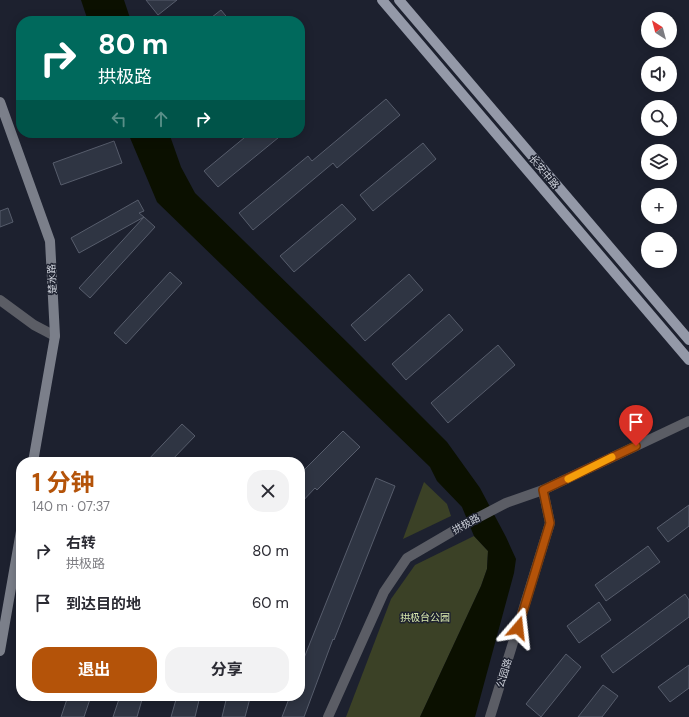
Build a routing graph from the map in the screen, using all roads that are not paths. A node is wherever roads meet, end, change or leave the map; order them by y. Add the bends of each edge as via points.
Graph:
1 (382, 0) edge
2 (399, 0) edge
3 (0, 102) edge
4 (0, 300) edge
5 (55, 336) junction
6 (689, 340) edge
7 (689, 360) edge
8 (689, 421) edge
9 (34, 457) edge
10 (543, 490) junction
11 (16, 560) edge
12 (0, 651) edge
13 (328, 717) edge
14 (490, 717) edge

1 - 7 main road, 长安中路
2 - 6 main road, 长安中路
3 - 5 main road, 楚水路 via 50,241
4 - 5 street via 34,325
5 - 9 main road, 楚水路
8 - 10 street, 拱极路
10 - 13 street, 拱极路 via 506,503 460,526 407,558 384,592
10 - 14 street, 公园路 via 550,523
11 - 12 main road

